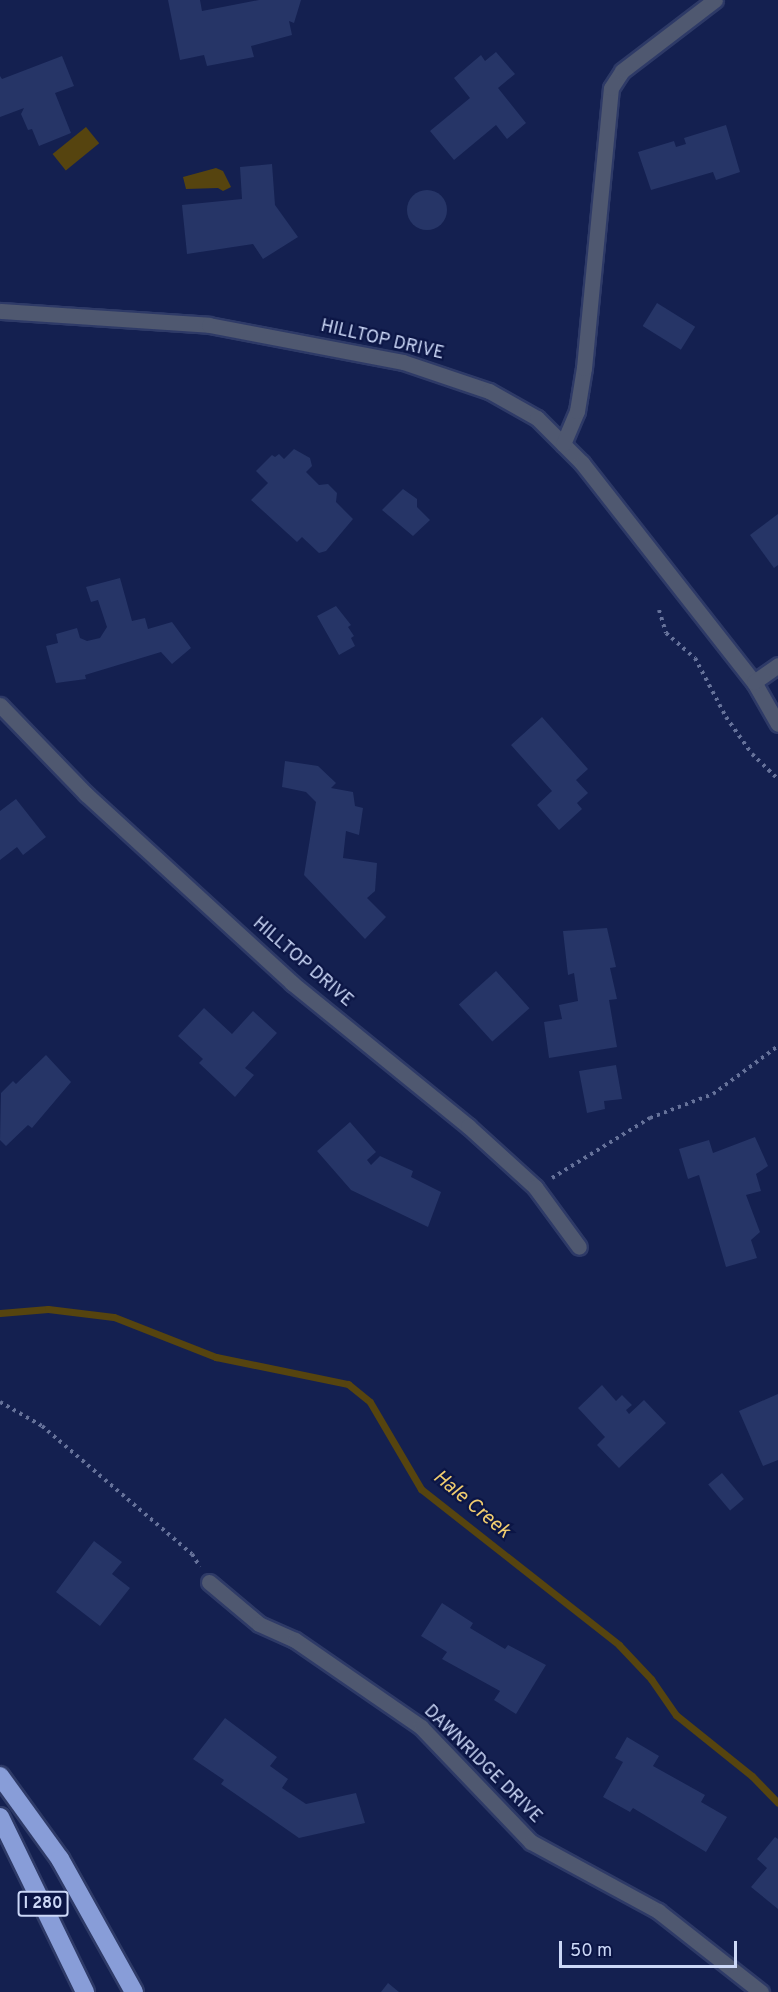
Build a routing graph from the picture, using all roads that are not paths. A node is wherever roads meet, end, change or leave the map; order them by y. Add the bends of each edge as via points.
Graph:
1 (715, 0) edge
2 (0, 311) edge
3 (563, 444) junction
4 (778, 665) edge
5 (754, 682) junction
6 (0, 705) edge
7 (778, 724) edge
8 (579, 1247) dead end
9 (209, 1582) road end
10 (0, 1776) edge
11 (0, 1817) edge
12 (85, 1992) edge
13 (134, 1992) edge
14 (761, 1992) edge

1 - 3 street via 624,69 611,88 584,368 577,411
2 - 3 street, HILLTOP DRIVE via 209,325 403,362 489,391 537,418
3 - 5 street, HILLTOP DRIVE
4 - 5 street
5 - 7 street, HILLTOP DRIVE
6 - 8 street, HILLTOP DRIVE via 86,794 291,983 468,1126 535,1187
9 - 14 street, DAWNRIDGE DRIVE via 259,1624 294,1640 421,1727 531,1842 658,1911
10 - 13 highway via 60,1859
11 - 12 highway, I 280

